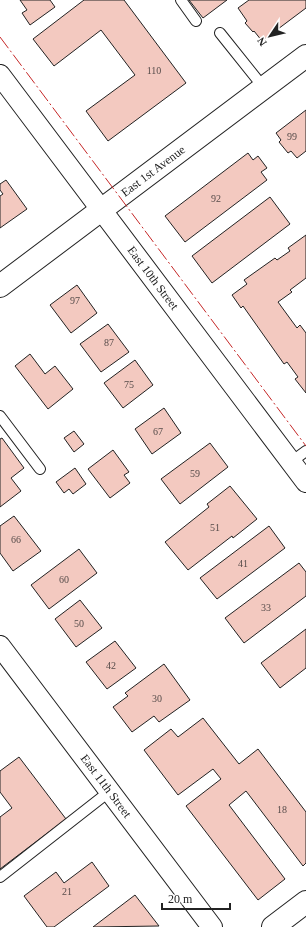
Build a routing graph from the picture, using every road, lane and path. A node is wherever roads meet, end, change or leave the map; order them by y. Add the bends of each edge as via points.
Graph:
1 (180, 0) edge
2 (196, 21) dead end
3 (220, 33) dead end
4 (306, 56) edge
5 (0, 75) edge
6 (264, 88) junction
7 (101, 210) junction
8 (0, 286) edge
9 (0, 416) edge
10 (299, 456) edge
11 (40, 469) dead end
12 (306, 482) edge
13 (0, 646) edge
14 (110, 792) junction
15 (0, 877) edge
16 (306, 902) edge
17 (212, 927) edge
18 (273, 927) edge

1 - 2 lane
3 - 6 lane
4 - 6 street, East 1st Avenue
5 - 7 street, East 10th Street
6 - 7 street, East 1st Avenue
7 - 8 street, East 1st Avenue
7 - 10 street, East 10th Street
9 - 11 lane
10 - 12 street, East 10th Street
13 - 14 street, East 11th Street
14 - 15 lane
14 - 17 street, East 11th Street
16 - 18 street

